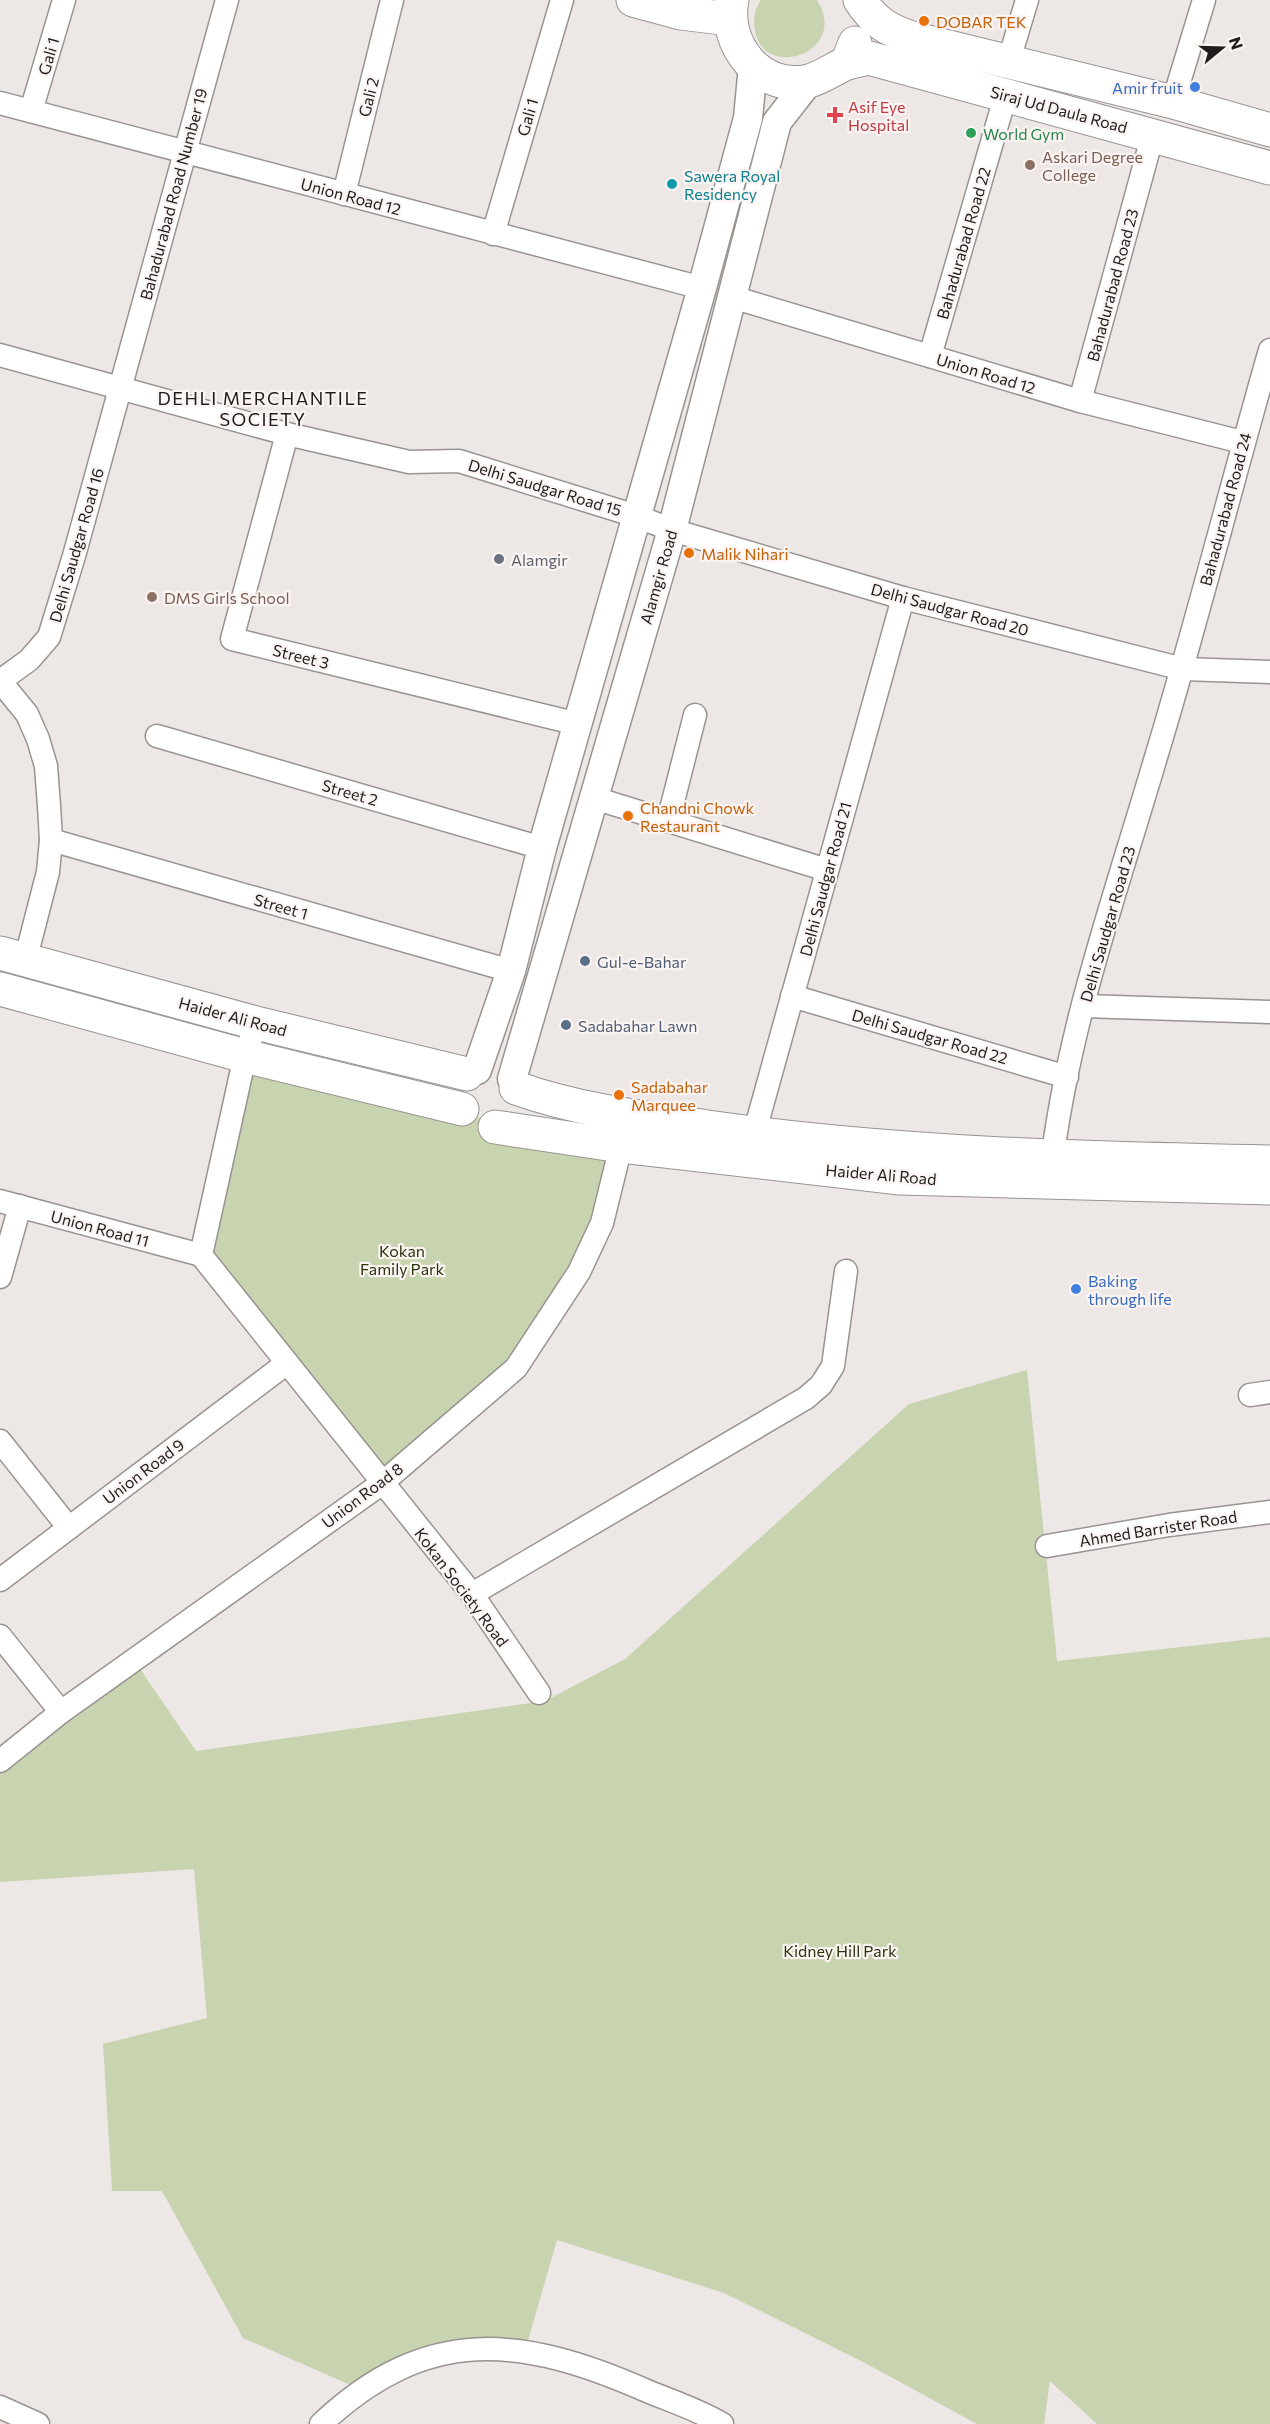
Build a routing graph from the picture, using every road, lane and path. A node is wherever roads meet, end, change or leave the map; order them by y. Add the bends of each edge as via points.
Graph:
1 (64, 0) edge
2 (227, 0) edge
3 (393, 0) edge
4 (562, 0) edge
5 (633, 0) edge
6 (859, 0) edge
7 (1027, 0) edge
8 (1204, 0) edge
9 (731, 10) edge
10 (1009, 60) junction
11 (847, 63) junction
12 (753, 66) junction
13 (809, 81) junction
14 (1006, 94) junction
15 (1173, 102) junction
16 (0, 103) edge
17 (31, 111) junction
18 (1256, 127) edge
19 (1153, 134) junction
20 (184, 152) junction
21 (1234, 158) junction
22 (1270, 168) edge
23 (344, 194) junction
24 (493, 234) junction
25 (702, 288) junction
26 (732, 297) junction
27 (1270, 350) edge
28 (0, 356) edge
29 (930, 356) junction
30 (120, 389) junction
31 (1264, 395) edge
32 (1080, 401) junction
33 (287, 434) junction
34 (1242, 442) junction
35 (636, 516) junction
36 (672, 530) junction
37 (903, 598) junction
38 (1183, 669) junction
39 (1270, 672) edge
40 (0, 681) edge
41 (695, 716) dead end
42 (578, 724) junction
43 (157, 736) dead end
44 (594, 798) junction
45 (668, 821) junction
46 (51, 840) junction
47 (542, 848) junction
48 (827, 870) junction
49 (12, 957) edge
50 (511, 971) junction
51 (0, 989) edge
52 (792, 996) junction
53 (1083, 1006) junction
54 (1270, 1012) edge
55 (256, 1023) junction
56 (244, 1056) junction
57 (472, 1072) junction
58 (1067, 1077) junction
59 (514, 1084) junction
60 (462, 1109) junction
61 (495, 1126) junction
62 (621, 1146) junction
63 (751, 1147) junction
64 (1270, 1162) edge
65 (1051, 1170) junction
66 (1270, 1188) edge
67 (10, 1204) edge
68 (201, 1255) junction
69 (846, 1271) dead end
70 (0, 1277) edge
71 (287, 1363) junction
72 (0, 1441) edge
73 (381, 1484) junction
74 (1270, 1512) edge
75 (69, 1528) junction
76 (1047, 1546) dead end
77 (0, 1580) edge
78 (472, 1594) junction
79 (0, 1636) edge
80 (539, 1693) dead end
81 (62, 1712) junction
82 (0, 1761) edge
83 (0, 2407) edge
84 (680, 2415) edge
85 (38, 2424) edge
86 (321, 2424) edge
87 (722, 2424) edge

1 - 17 street, Gali 1
2 - 20 street, Bahadurabad Road Number 19
3 - 23 street, Gali 2
4 - 24 street, Gali 1
5 - 9 main road via 681,13
6 - 10 main road, Siraj Ud Daula Road via 871,17 890,31
6 - 11 main road via 860,26
7 - 10 street
8 - 15 street
9 - 12 main road via 733,37
10 - 15 main road, Siraj Ud Daula Road
11 - 13 main road, Siraj Ud Daula Road
11 - 14 main road, Siraj Ud Daula Road via 869,58
12 - 13 main road via 770,77 789,82
12 - 25 street via 748,118
13 - 26 street, Alamgir Road via 777,122
14 - 19 main road, Siraj Ud Daula Road
14 - 29 street, Bahadurabad Road 22
15 - 18 main road, Siraj Ud Daula Road
16 - 17 street, Union Road 12
17 - 20 street, Union Road 12
18 - 21 main road
19 - 21 main road, Siraj Ud Daula Road
19 - 32 street, Bahadurabad Road 23
20 - 23 street, Union Road 12
20 - 30 street, Bahadurabad Road Number 19
21 - 22 main road, Siraj Ud Daula Road
23 - 24 street, Union Road 12
24 - 25 street, Union Road 12
25 - 35 street
26 - 29 street, Union Road 12
26 - 36 street, Alamgir Road
27 - 31 street, Bahadurabad Road 24
28 - 30 street, Delhi Saudgar Road 15
29 - 32 street, Union Road 12
30 - 33 street, Delhi Saudgar Road 15
30 - 40 street, Delhi Saudgar Road 16 via 49,637 29,660
31 - 34 street, Bahadurabad Road 24
32 - 34 street, Union Road 12
33 - 35 street, Delhi Saudgar Road 15 via 409,462 459,460
33 - 42 street, Street 3 via 232,639
34 - 38 street, Bahadurabad Road 24
35 - 36 street, Delhi Saudgar Road 20
35 - 42 street
36 - 37 street, Delhi Saudgar Road 20
36 - 44 street, Alamgir Road
37 - 38 street, Delhi Saudgar Road 20
37 - 48 street, Delhi Saudgar Road 21
38 - 39 street, Delhi Saudgar Road 20
38 - 53 street, Delhi Saudgar Road 23
40 - 46 street via 27,714 38,739 45,766
41 - 45 street
42 - 47 street
43 - 47 street, Street 2
44 - 45 street
44 - 59 street, Alamgir Road
45 - 48 street
46 - 49 street via 42,903
46 - 50 street, Street 1
47 - 50 street
48 - 52 street, Delhi Saudgar Road 21
49 - 55 main road, Haider Ali Road
50 - 57 street
51 - 56 main road
52 - 58 street, Delhi Saudgar Road 22
52 - 63 street, Delhi Saudgar Road 21
53 - 54 street
53 - 58 street, Delhi Saudgar Road 23
55 - 56 street
55 - 57 main road, Haider Ali Road
56 - 60 main road
56 - 68 street
57 - 59 street via 494,1068
57 - 60 street via 460,1089
58 - 65 street, Delhi Saudgar Road 23
59 - 61 street via 518,1098 514,1113
59 - 63 main road, Haider Ali Road via 552,1101
60 - 61 street via 475,1124
61 - 62 main road, Haider Ali Road
62 - 63 main road, Haider Ali Road
62 - 73 street, Union Road 8 via 602,1223 583,1262 516,1368
63 - 65 main road, Haider Ali Road via 900,1178
64 - 65 main road, Haider Ali Road
65 - 66 main road, Haider Ali Road
67 - 68 street, Union Road 11
67 - 70 street
68 - 71 street, Kokan Society Road
69 - 78 street via 832,1366 821,1385 806,1398
71 - 73 street, Kokan Society Road
71 - 75 street, Union Road 9
72 - 75 street
73 - 78 street, Kokan Society Road
73 - 81 street, Union Road 8
74 - 76 street, Ahmed Barrister Road
75 - 77 street, Union Road 9
78 - 80 street, Kokan Society Road
79 - 81 street
81 - 82 street, Union Road 8
83 - 85 street
84 - 86 street via 573,2361 525,2351 482,2348 428,2356 396,2371 347,2400
84 - 87 street

